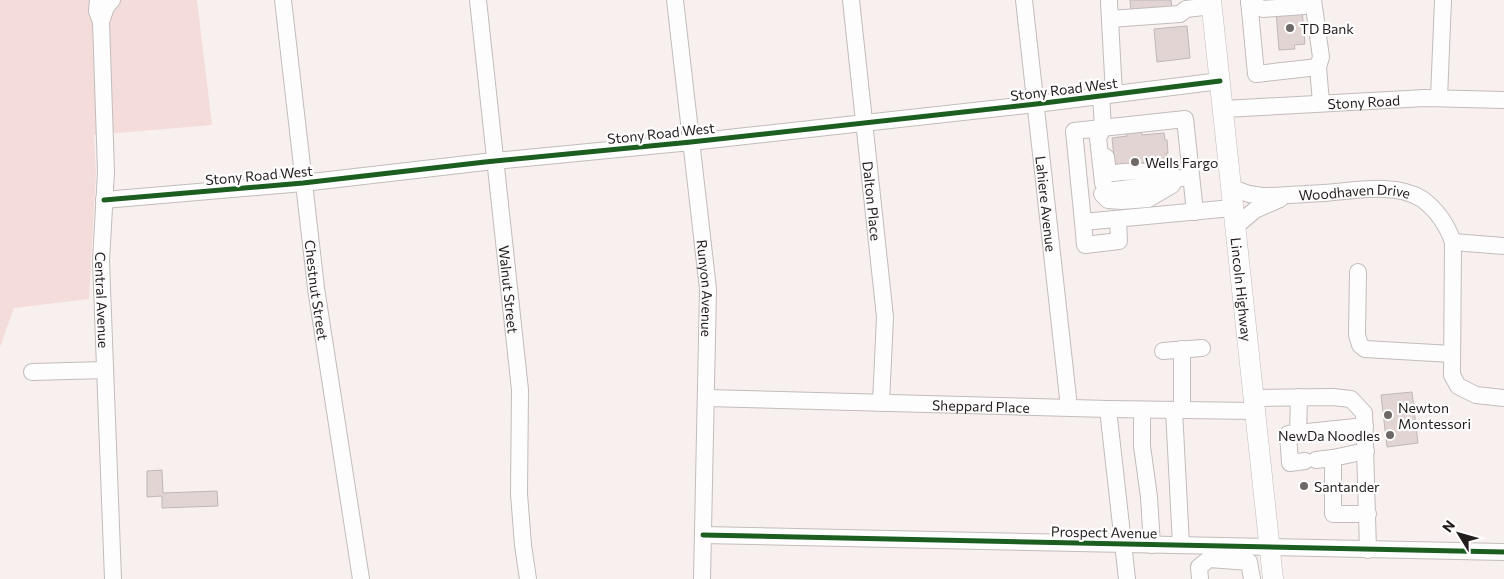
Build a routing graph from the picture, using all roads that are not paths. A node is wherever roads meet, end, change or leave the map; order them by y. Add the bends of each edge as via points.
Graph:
1 (98, 0) edge
2 (112, 0) edge
3 (283, 0) edge
4 (478, 0) edge
5 (675, 0) edge
6 (851, 0) edge
7 (1024, 0) edge
8 (1443, 0) edge
9 (1252, 1) edge
10 (1301, 1) edge
11 (1109, 2) dead end
12 (1211, 3) edge
13 (1189, 4) edge
14 (1110, 19) junction
15 (101, 22) junction
16 (1318, 67) junction
17 (1220, 82) junction
18 (1108, 95) junction
19 (1439, 98) junction
20 (1504, 100) edge
21 (1036, 104) junction
22 (1321, 104) junction
23 (1224, 109) junction
24 (865, 122) junction
25 (1097, 132) junction
26 (691, 142) junction
27 (495, 161) junction
28 (1187, 178) junction
29 (303, 183) junction
30 (1232, 188) junction
31 (1289, 196) junction
32 (104, 200) junction
33 (1196, 212) junction
34 (1235, 217) junction
35 (1118, 219) junction
36 (1083, 222) junction
37 (1453, 242) junction
38 (1504, 246) edge
39 (1358, 272) dead end
40 (1202, 348) dead end
41 (1182, 349) junction
42 (1163, 351) dead end
43 (1452, 354) junction
44 (105, 370) junction
45 (32, 372) dead end
46 (1299, 397) junction
47 (706, 398) junction
48 (1504, 398) edge
49 (881, 403) junction
50 (1255, 404) junction
51 (1069, 408) junction
52 (1108, 410) junction
53 (1142, 410) junction
54 (1178, 410) junction
55 (1365, 426) junction
56 (1298, 433) junction
57 (1366, 451) junction
58 (1333, 458) junction
59 (1368, 514) junction
60 (703, 535) junction
61 (1123, 544) junction
62 (1152, 545) junction
63 (1181, 545) junction
64 (1368, 550) junction
65 (1504, 552) edge
66 (1208, 553) junction
67 (1249, 554) junction
68 (1271, 564) edge
69 (113, 579) edge
70 (361, 579) edge
71 (528, 579) edge
72 (702, 579) edge
73 (1126, 579) edge
74 (1200, 579) edge
75 (1252, 579) edge

1 - 15 street, Central Avenue
2 - 15 street
3 - 29 street, Chestnut Street
4 - 27 street, Walnut Street
5 - 26 street, Runyon Avenue
6 - 24 street, Dalton Place
7 - 21 street, Lahiere Avenue
8 - 19 street
9 - 10 street via 1262,4
9 - 10 street via 1263,9 1304,6
9 - 16 street via 1256,74
10 - 16 street via 1321,57
11 - 14 street
12 - 13 street
12 - 17 main road, Lincoln Highway
13 - 14 street via 1180,14
14 - 18 street
15 - 32 street, Central Avenue
16 - 22 street
17 - 18 street, Stony Road West
17 - 23 main road, Lincoln Highway
18 - 21 street, Stony Road West
18 - 25 street
19 - 20 street, Stony Road
19 - 22 street, Stony Road
21 - 24 street, Stony Road West
21 - 51 street, Lahiere Avenue
22 - 23 street, Stony Road
23 - 30 main road, Lincoln Highway
24 - 26 street, Stony Road West
24 - 49 street, Dalton Place via 885,317
25 - 28 street via 1102,183 1145,186
25 - 28 street via 1185,119
25 - 28 street via 1095,169 1100,192 1108,200 1148,199
25 - 36 street via 1074,131
26 - 27 street, Stony Road West
26 - 47 street, Runyon Avenue via 708,289
27 - 29 street, Stony Road West
27 - 71 street, Walnut Street via 520,390 519,494
28 - 33 street
29 - 32 street, Stony Road West
29 - 70 street, Chestnut Street
30 - 31 street, Woodhaven Drive via 1262,196
30 - 34 main road, Lincoln Highway
31 - 34 street
31 - 37 street, Woodhaven Drive via 1376,189 1403,191 1421,199 1435,211 1447,226
32 - 44 street, Central Avenue via 101,261
33 - 34 street
33 - 35 street
34 - 50 main road, Lincoln Highway
35 - 36 street
35 - 36 street via 1119,241 1085,245
37 - 38 street
37 - 43 street, Woodhaven Drive
39 - 43 street via 1357,335 1360,345 1365,349
40 - 41 street
41 - 42 street
41 - 54 street
43 - 48 street, Woodhaven Drive via 1452,375 1458,386 1476,395
44 - 45 street
44 - 69 street, Central Avenue
46 - 50 street, Sheppard Place
46 - 55 street, Sheppard Place via 1351,399 1364,413
46 - 56 street
47 - 49 street, Sheppard Place
47 - 60 street, Runyon Avenue
49 - 51 street, Sheppard Place
50 - 54 street, Sheppard Place
50 - 68 main road, Lincoln Highway
51 - 52 street, Sheppard Place
52 - 53 street, Sheppard Place
52 - 61 street
53 - 54 street, Sheppard Place
53 - 62 street via 1142,446
54 - 63 street
55 - 56 street
55 - 57 street
56 - 58 street via 1288,434 1290,463
57 - 58 street
57 - 59 street
58 - 59 street via 1333,514
59 - 64 street
60 - 61 street, Prospect Avenue
60 - 72 street, Runyon Avenue
61 - 62 street, Prospect Avenue
61 - 73 street
62 - 63 street, Prospect Avenue
63 - 66 street, Prospect Avenue
64 - 65 street
64 - 68 street
66 - 67 street, Prospect Avenue
66 - 74 street via 1199,567
67 - 68 street, Prospect Avenue via 1257,565
67 - 75 street

